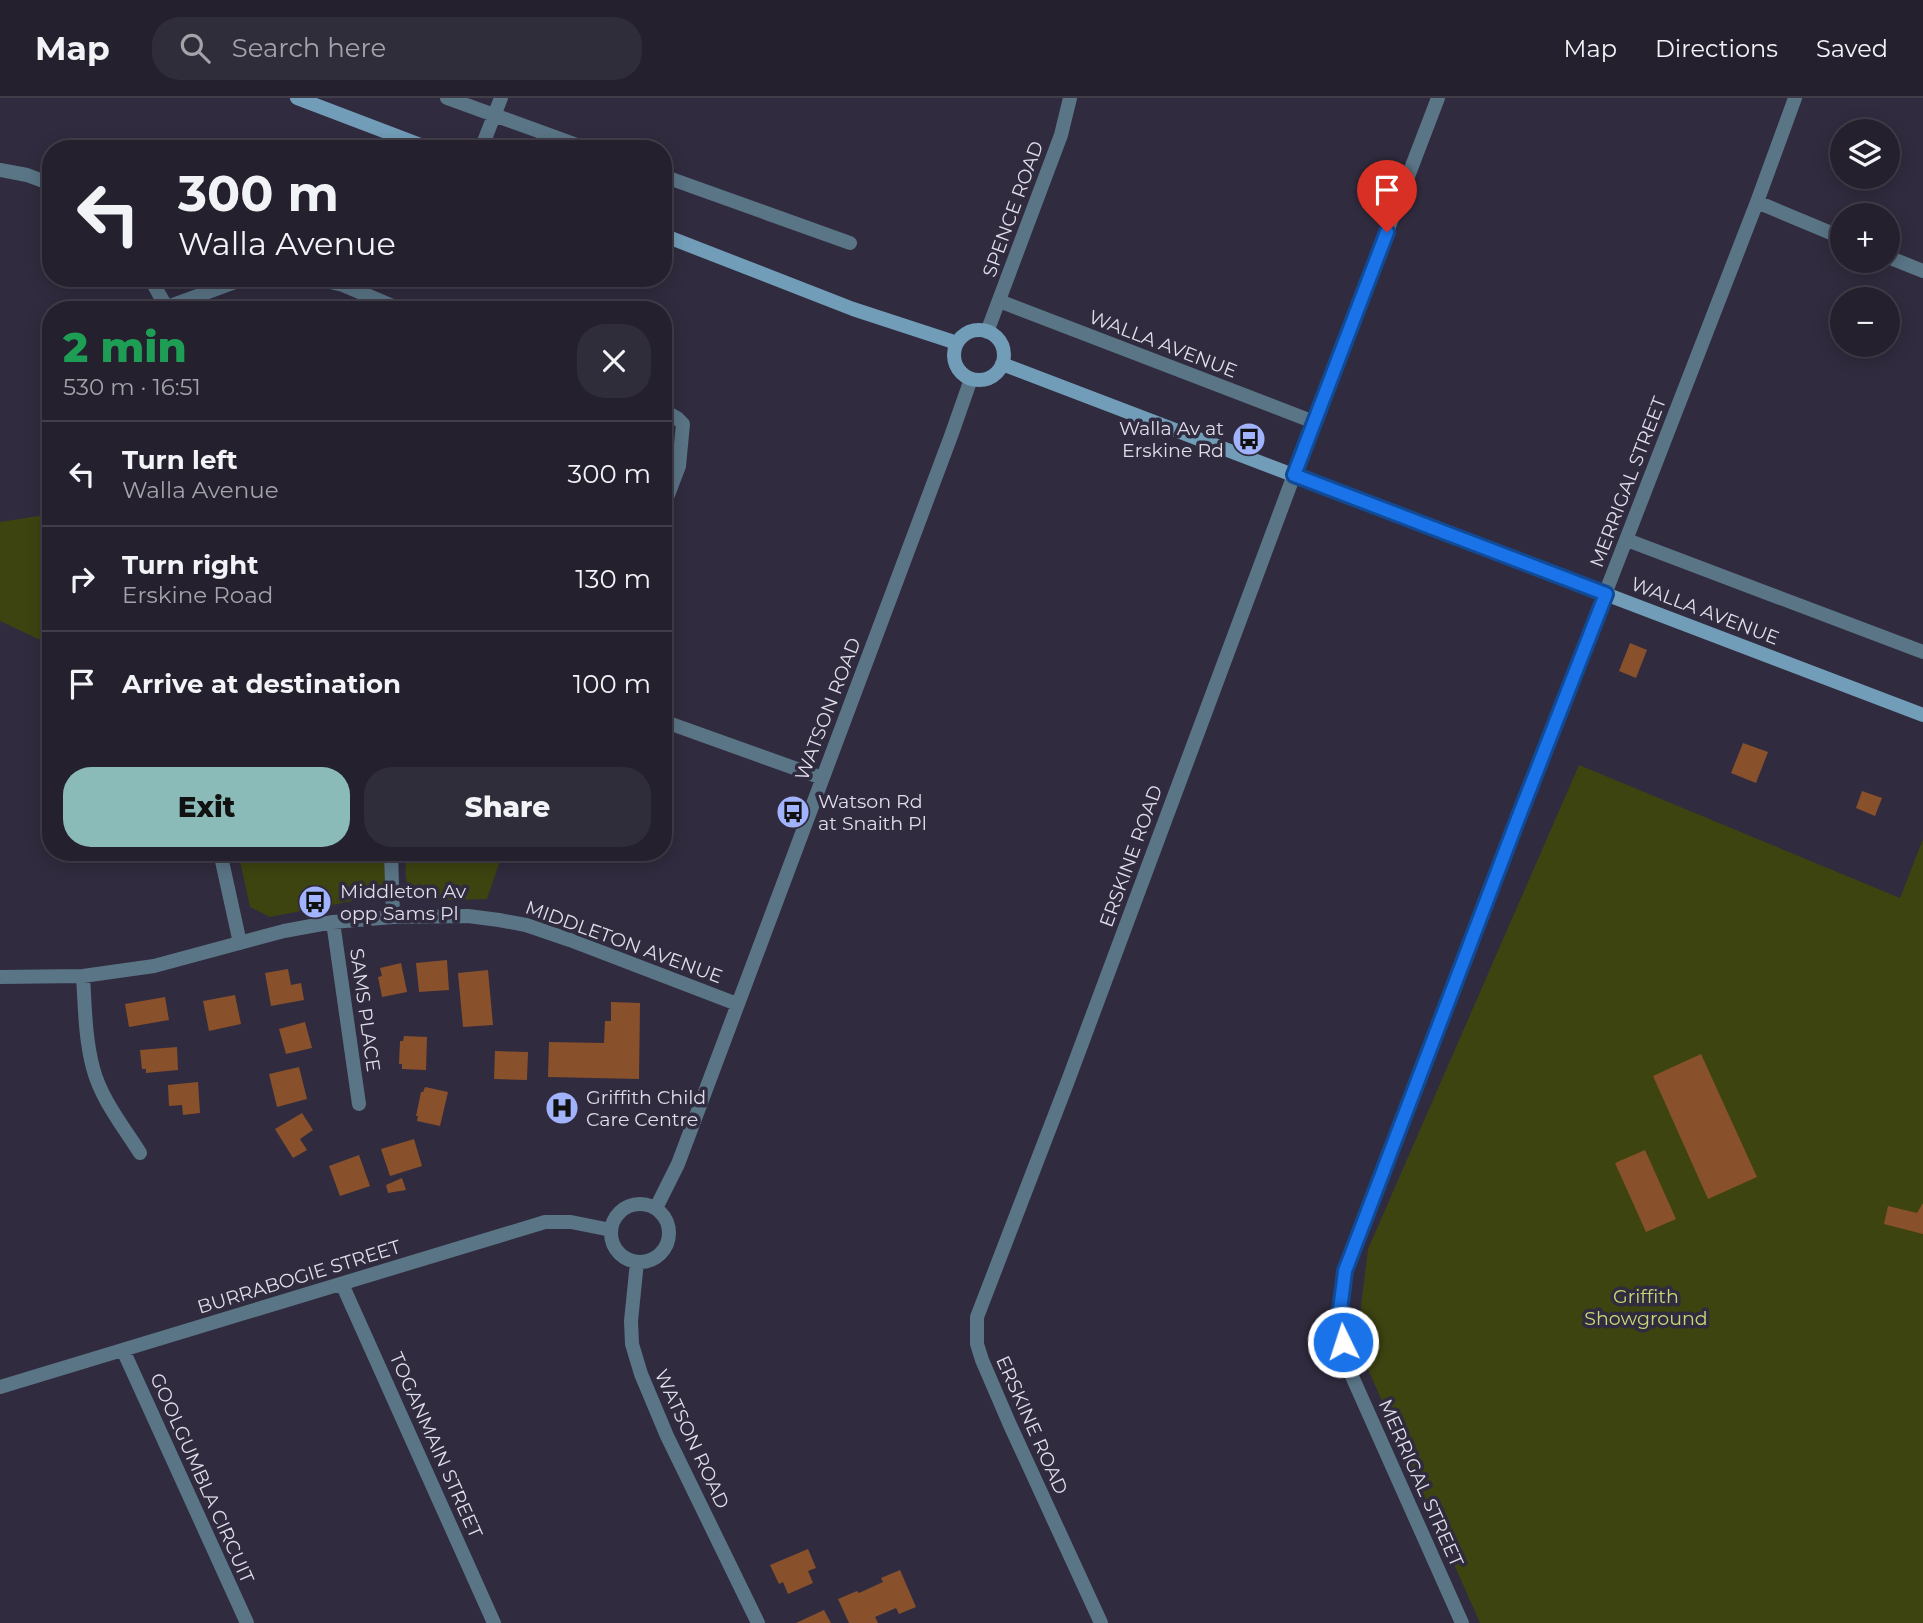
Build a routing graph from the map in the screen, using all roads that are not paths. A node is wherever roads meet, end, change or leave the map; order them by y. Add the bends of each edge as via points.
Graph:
1 (297, 98) edge
2 (447, 98) edge
3 (501, 98) edge
4 (1070, 98) edge
5 (1438, 98) edge
6 (1795, 98) edge
7 (494, 115) junction
8 (407, 140) edge
9 (484, 140) edge
10 (563, 140) edge
11 (0, 170) edge
12 (672, 179) edge
13 (42, 181) edge
14 (1757, 202) junction
15 (1830, 232) edge
16 (672, 239) edge
17 (850, 243) dead end
18 (1900, 262) edge
19 (1923, 271) edge
20 (221, 287) edge
21 (348, 287) edge
22 (186, 301) edge
23 (381, 301) edge
24 (999, 301) junction
25 (987, 332) junction
26 (957, 343) junction
27 (1002, 364) junction
28 (971, 379) junction
29 (672, 416) edge
30 (1314, 422) junction
31 (1294, 475) junction
32 (672, 484) edge
33 (1627, 540) junction
34 (1606, 594) junction
35 (1923, 652) edge
36 (1923, 715) edge
37 (672, 724) edge
38 (822, 778) junction
39 (222, 861) edge
40 (391, 861) edge
41 (393, 917) junction
42 (333, 922) junction
43 (240, 943) junction
44 (83, 976) junction
45 (0, 977) edge
46 (737, 1004) junction
47 (359, 1104) dead end
48 (140, 1153) dead end
49 (656, 1208) junction
50 (611, 1230) junction
51 (637, 1262) junction
52 (342, 1284) junction
53 (123, 1350) junction
54 (0, 1387) edge
55 (247, 1623) edge
56 (494, 1623) edge
57 (758, 1623) edge
58 (1101, 1623) edge
59 (1462, 1623) edge

1 - 8 street
2 - 7 street
3 - 7 street
4 - 24 street, SPENCE ROAD via 1061,135
5 - 30 street, ERSKINE ROAD
6 - 14 street, MERRIGAL STREET
7 - 9 street
7 - 10 street
11 - 13 street
12 - 17 street
14 - 15 street
14 - 33 street, MERRIGAL STREET
16 - 26 street via 853,309
18 - 19 street
20 - 22 street
21 - 23 street
24 - 25 street, SPENCE ROAD
24 - 30 street, WALLA AVENUE
25 - 26 street via 970,332
25 - 27 street via 1003,348
26 - 28 street via 956,364
27 - 28 street via 986,379
27 - 31 street, WALLA AVENUE
28 - 38 street, WATSON ROAD
29 - 32 street via 683,424 679,466
30 - 31 street, ERSKINE ROAD
31 - 34 street, WALLA AVENUE
31 - 58 street, ERSKINE ROAD via 977,1317 982,1360
33 - 34 street, MERRIGAL STREET
33 - 35 street, WALLA AVENUE
34 - 36 street, WALLA AVENUE
34 - 59 street, MERRIGAL STREET via 1345,1271 1339,1318 1347,1366
37 - 38 street
38 - 46 street, WATSON ROAD
39 - 43 street
40 - 41 street
41 - 42 street, MIDDLETON AVENUE
41 - 46 street, MIDDLETON AVENUE via 468,916 526,925
42 - 43 street, MIDDLETON AVENUE
42 - 47 street, SAMS PLACE
43 - 44 street, MIDDLETON AVENUE via 154,966
44 - 45 street, MIDDLETON AVENUE
44 - 48 street via 93,1069
46 - 49 street, WATSON ROAD via 678,1164
49 - 50 street via 642,1203 627,1206 616,1216
49 - 51 street via 667,1219 670,1235 665,1250 653,1260
50 - 51 street via 618,1251
50 - 52 street, BURRABOGIE STREET via 545,1222
51 - 57 street, WATSON ROAD via 631,1321 641,1374
52 - 53 street, BURRABOGIE STREET
52 - 56 street, TOGANMAIN STREET
53 - 54 street, BURRABOGIE STREET
53 - 55 street, GOOLGUMBLA CIRCUIT

